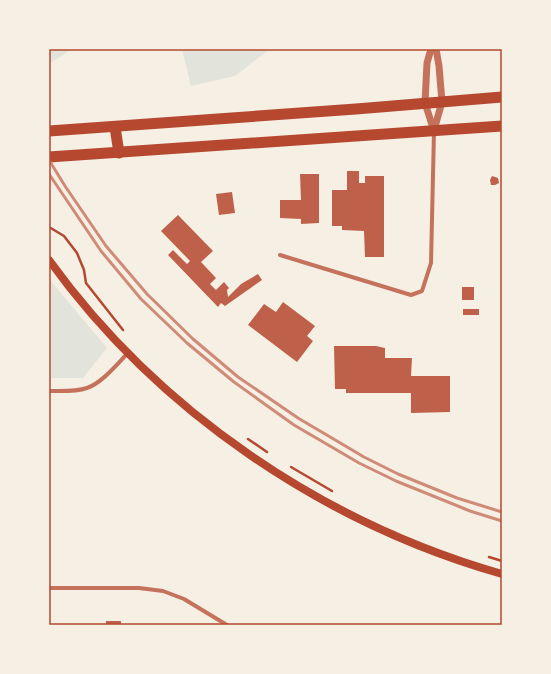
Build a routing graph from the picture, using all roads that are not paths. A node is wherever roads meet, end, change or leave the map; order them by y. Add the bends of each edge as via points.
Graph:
1 (431, 49) edge
2 (436, 49) edge
3 (502, 97) edge
4 (442, 102) junction
5 (425, 103) junction
6 (502, 126) edge
7 (115, 127) junction
8 (49, 131) edge
9 (434, 131) junction
10 (119, 152) junction
11 (49, 157) edge
12 (280, 255) dead end
13 (49, 260) edge
14 (128, 353) junction
15 (49, 391) edge
16 (502, 574) edge
17 (49, 588) edge
18 (227, 625) edge

1 - 5 street via 427,63
2 - 4 street
3 - 4 highway
4 - 5 highway
4 - 9 street
5 - 7 highway
5 - 9 street
6 - 9 highway
7 - 8 highway
7 - 10 highway
9 - 10 highway
9 - 12 street via 430,263 422,292 411,295
10 - 11 highway
13 - 14 main road
14 - 15 street via 92,386 77,390
14 - 16 main road via 158,383 202,420 297,485 353,516 405,540 466,564
17 - 18 street via 139,588 163,591 184,599

